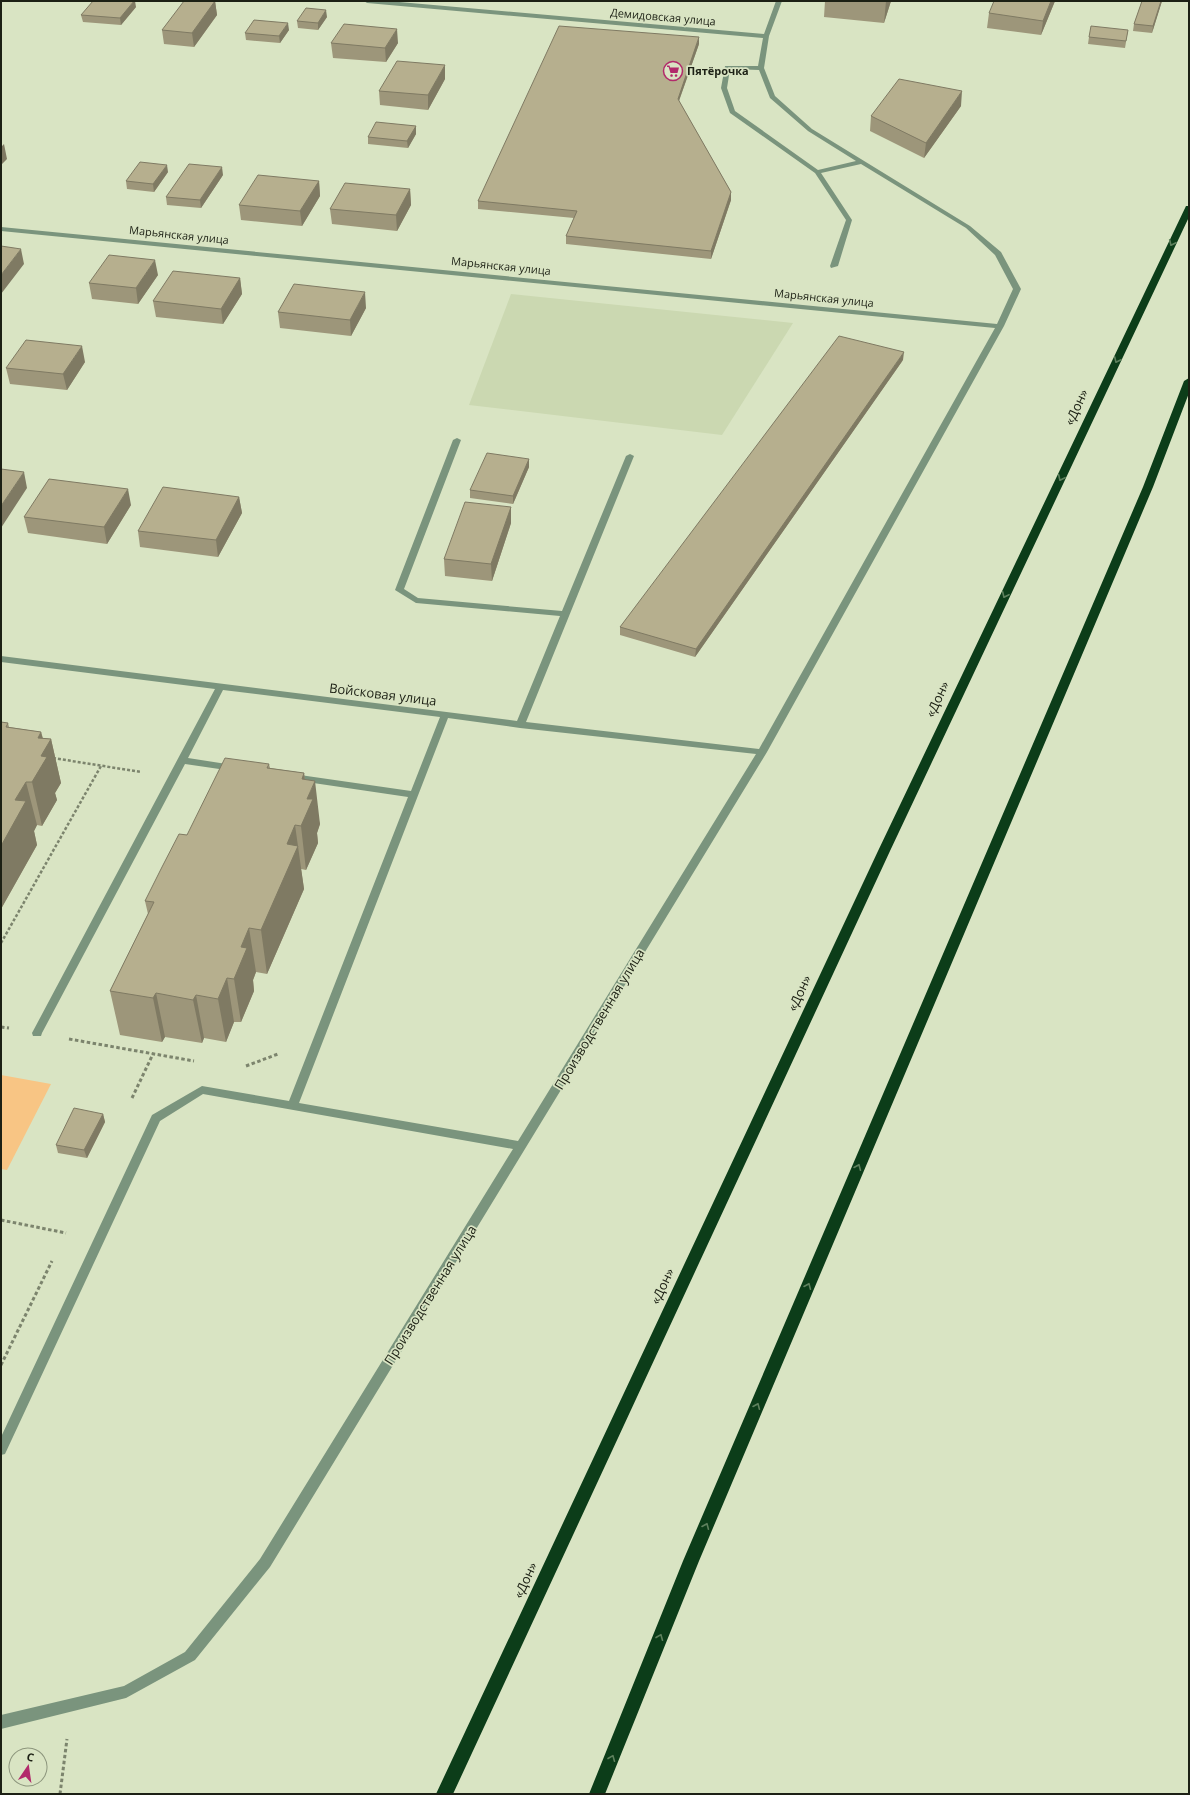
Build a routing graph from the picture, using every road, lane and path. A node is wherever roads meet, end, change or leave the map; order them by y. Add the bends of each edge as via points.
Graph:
1 (367, 1) edge
2 (779, 1) edge
3 (766, 36) junction
4 (761, 68) junction
5 (862, 162) junction
6 (817, 172) junction
7 (1189, 208) edge
8 (1, 229) edge
9 (834, 266) dead end
10 (1000, 326) junction
11 (1189, 381) edge
12 (457, 440) dead end
13 (630, 456) dead end
14 (566, 614) junction
15 (1, 659) edge
16 (221, 686) junction
17 (444, 715) junction
18 (520, 724) junction
19 (762, 752) junction
20 (182, 760) junction
21 (102, 766) dead end
22 (244, 769) edge
23 (282, 775) edge
24 (414, 795) junction
25 (1, 943) edge
26 (37, 1033) dead end
27 (69, 1038) dead end
28 (281, 1048) dead end
29 (199, 1062) dead end
30 (244, 1066) dead end
31 (293, 1105) junction
32 (521, 1146) junction
33 (1, 1220) edge
34 (66, 1233) dead end
35 (1, 1450) edge
36 (71, 1706) junction
37 (1, 1722) edge
38 (60, 1794) edge
39 (444, 1794) edge
40 (597, 1794) edge

1 - 3 street, Демидовская улица
2 - 3 street
3 - 4 street
4 - 5 street via 772,97 810,130
4 - 6 street via 727,66 724,88 732,112
5 - 6 street
5 - 10 street, Производственная улица via 968,226 998,254 1017,289
6 - 9 street via 849,220
7 -> 39 highway, «Дон» via 881,858
8 - 10 street, Марьянская улица
10 - 19 street, Производственная улица
40 -> 11 highway via 690,1562 1145,494
12 - 14 street via 399,590 416,600
13 - 14 street
14 - 18 street
15 - 16 street, Войсковая улица
16 - 17 street, Войсковая улица
16 - 20 street
17 - 18 street, Войсковая улица
17 - 24 street
18 - 19 street, Войсковая улица
19 - 32 street, Производственная улица
20 - 22 street
20 - 26 street
21 - 25 path
23 - 24 street
24 - 31 street
27 - 29 path
28 - 30 path via 278,1055
31 - 32 street
31 - 35 street via 202,1090 156,1118
32 - 36 street, Производственная улица via 266,1563 190,1656 126,1692
33 - 34 path
36 - 37 street, Производственная улица
36 - 38 path

